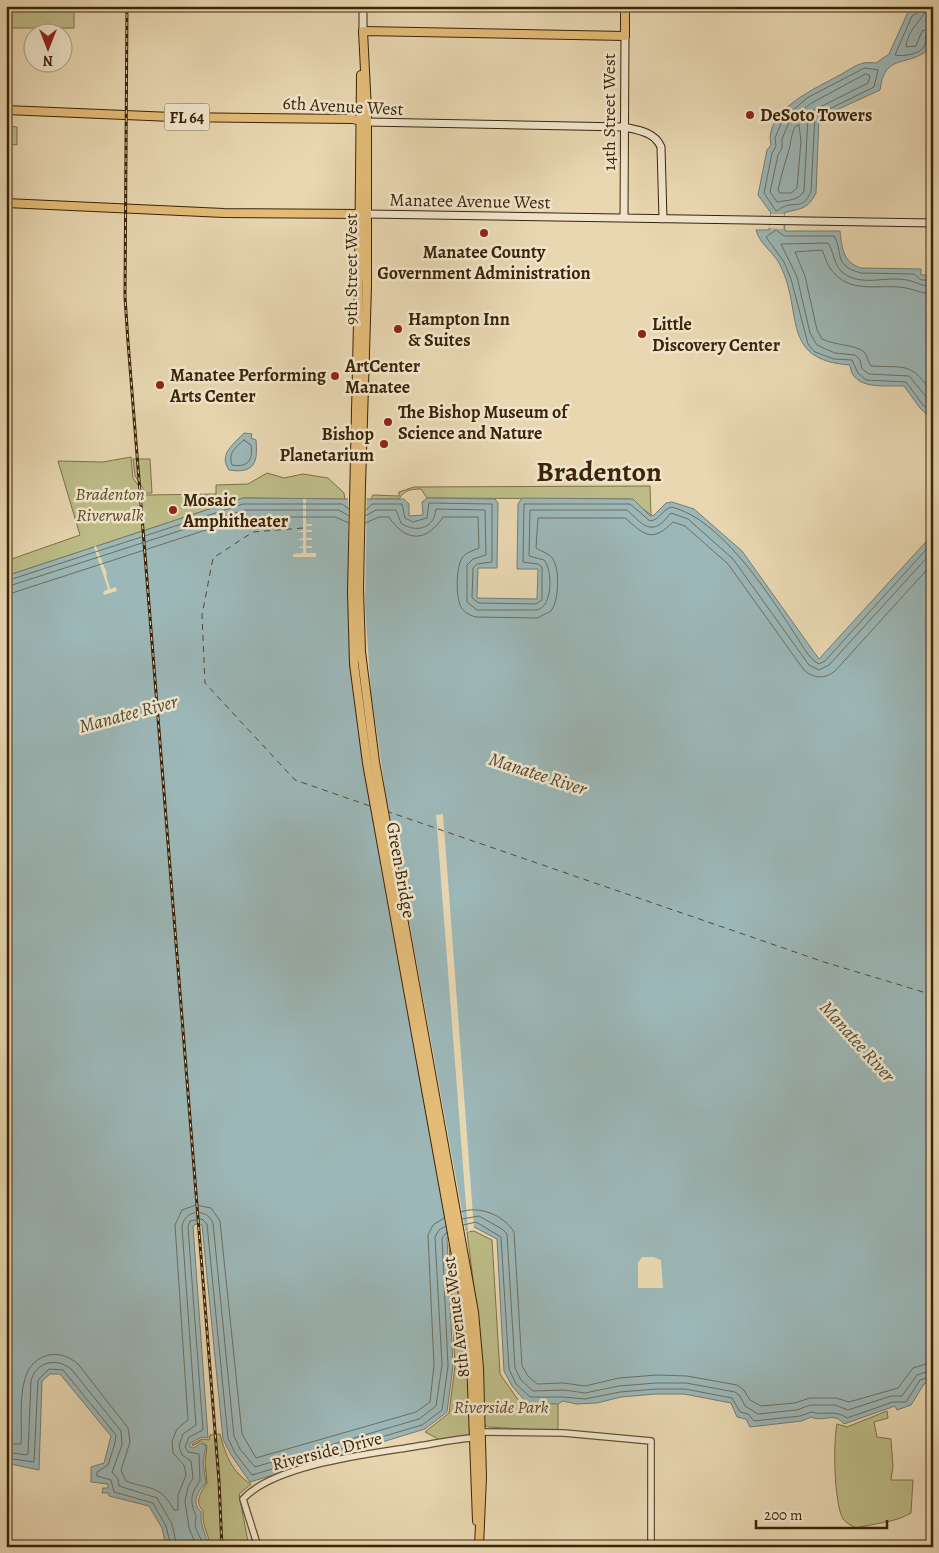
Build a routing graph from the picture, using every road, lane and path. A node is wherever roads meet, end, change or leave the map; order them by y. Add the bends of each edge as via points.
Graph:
1 (363, 6) edge
2 (625, 6) edge
3 (363, 31) junction
4 (625, 36) junction
5 (6, 110) edge
6 (364, 122) junction
7 (624, 127) junction
8 (6, 203) edge
9 (363, 214) junction
10 (624, 218) junction
11 (663, 219) junction
12 (933, 223) edge
13 (363, 255) junction
14 (360, 276) junction
15 (367, 303) junction
16 (359, 404) junction
17 (357, 495) joint
18 (459, 1246) junction
19 (471, 1359) junction
20 (481, 1432) junction
21 (473, 1438) junction
22 (482, 1477) junction
23 (479, 1534) junction
24 (258, 1547) edge
25 (479, 1547) edge
26 (651, 1547) edge

1 - 3 main road, 9th Street West
2 - 4 main road, 14th Street West
3 - 4 main road
3 - 6 main road, 9th Street West
4 - 7 main road, 14th Street West
5 - 6 main road, 6th Avenue West / FL 64
6 - 7 main road, 6th Avenue West / FL 64
6 - 9 main road, 9th Street West
7 - 10 main road, 14th Street West
7 - 11 main road, 6th Avenue West / FL 64 via 655,137 661,145
8 - 9 main road, Manatee Avenue West via 224,213
9 - 10 main road, Manatee Avenue West
9 - 13 main road, 9th Street West
10 - 11 main road, Manatee Avenue West
11 - 12 main road, Manatee Avenue West
13 - 14 main road, 9th Street West
13 - 15 main road, 9th Street West
14 - 15 main road via 363,299
14 - 16 main road, 9th Street West
15 - 16 main road, 9th Street West
16 - 17 main road, 9th Street West
17 - 18 main road, Green Bridge via 360,612 369,723
18 - 19 main road, 8th Avenue West
18 - 20 main road, 8th Avenue West via 477,1332
19 - 20 main road via 476,1425
19 - 21 main road, 8th Avenue West
20 - 22 main road, 8th Avenue West
20 - 26 street via 564,1433 651,1442
21 - 22 main road via 478,1443
21 - 23 main road, 8th Avenue West
21 - 24 street, Riverside Drive via 362,1455 292,1472 267,1482 244,1499
22 - 23 main road, 8th Avenue West
23 - 25 main road, 8th Avenue West

